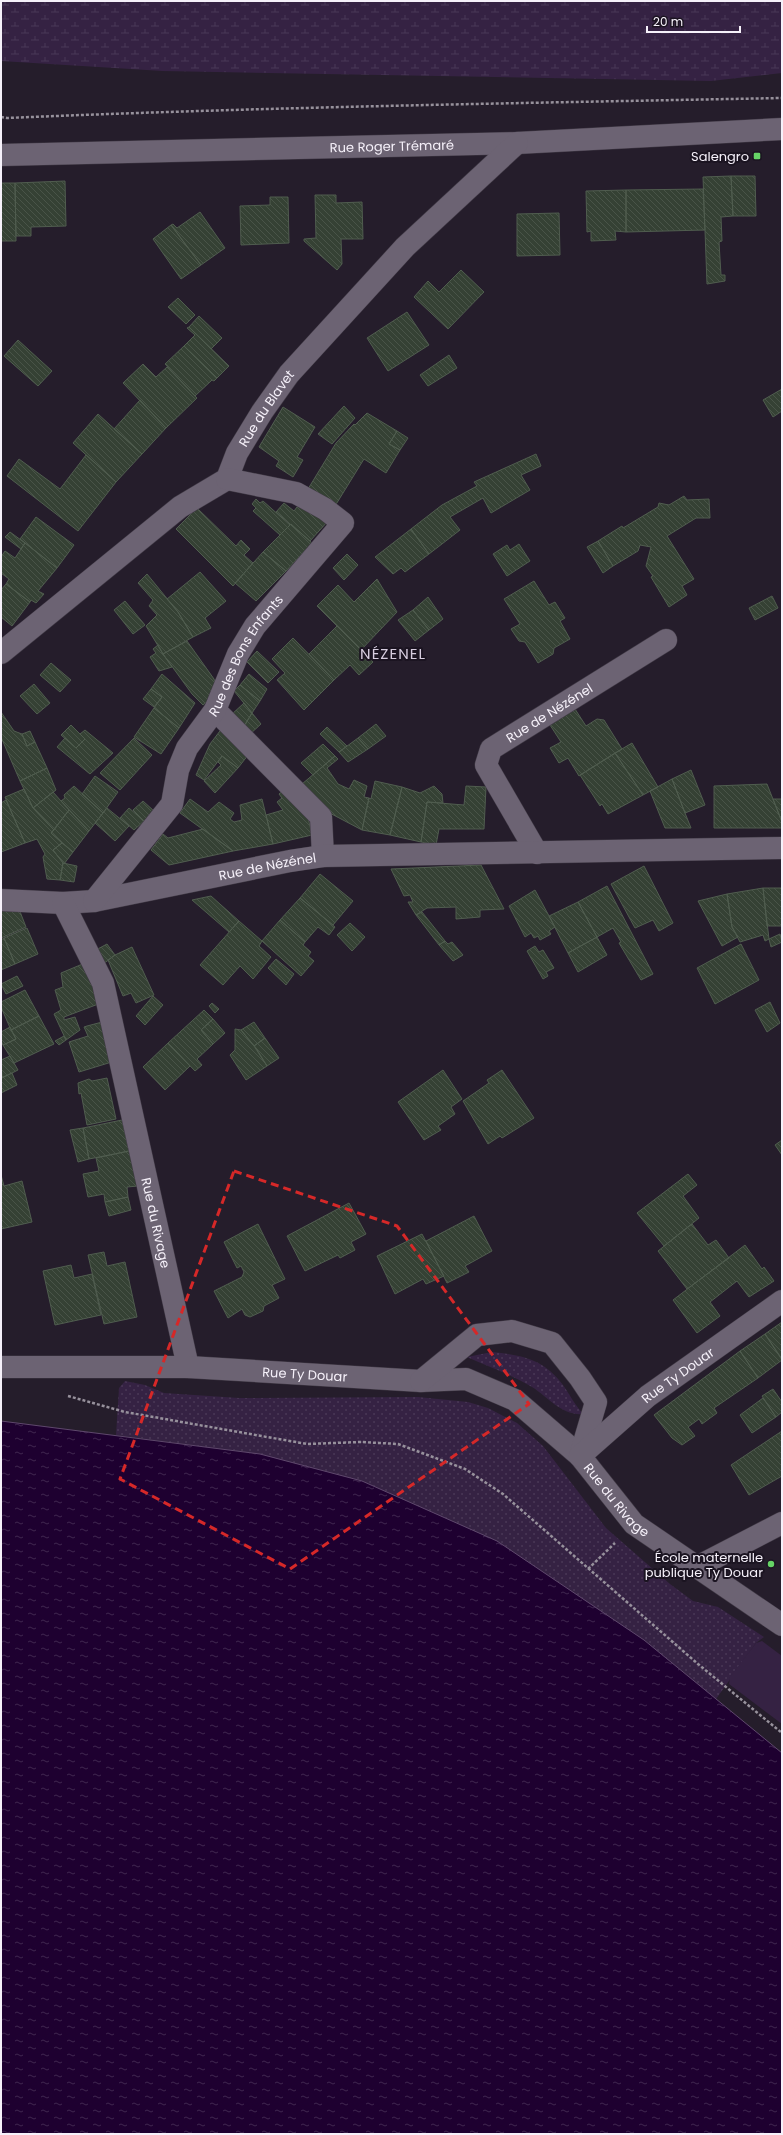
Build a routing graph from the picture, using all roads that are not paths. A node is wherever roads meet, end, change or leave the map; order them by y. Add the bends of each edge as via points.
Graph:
1 (782, 129) edge
2 (517, 143) junction
3 (1, 155) edge
4 (227, 479) junction
5 (666, 640) dead end
6 (1, 653) edge
7 (215, 710) junction
8 (782, 848) edge
9 (537, 853) junction
10 (323, 856) junction
11 (1, 900) edge
12 (94, 901) junction
13 (63, 903) junction
14 (782, 1301) edge
15 (1, 1367) edge
16 (188, 1367) junction
17 (421, 1381) junction
18 (580, 1456) junction
19 (782, 1524) edge
20 (697, 1567) junction
21 (782, 1625) edge

1 - 2 street, Rue Roger Trémaré
2 - 3 street, Rue Roger Trémaré
2 - 4 street, Rue du Blavet via 405,247 289,374 237,453
4 - 6 street via 180,507
4 - 7 street, Rue des Bons Enfants via 296,493 325,509 343,523 255,626 238,654
5 - 9 street, Rue de Nézénel via 491,749 486,765
7 - 10 street via 321,817
7 - 12 street, Rue des Bons Enfants via 187,748 178,770 172,804
8 - 9 street, Rue de Nézénel
9 - 10 street, Rue de Nézénel
10 - 12 street, Rue de Nézénel
11 - 13 street, Rue de Nézénel
12 - 13 street, Rue de Nézénel
13 - 16 street, Rue du Rivage via 103,983
14 - 18 street, Rue Ty Douar via 648,1396
15 - 16 street
16 - 17 street, Rue Ty Douar
17 - 18 street, Rue Ty Douar via 466,1379 515,1400
17 - 18 street via 477,1335 512,1331 552,1343 596,1402
18 - 20 street, Rue du Rivage via 634,1524
19 - 20 street
20 - 21 street, Rue du Rivage

